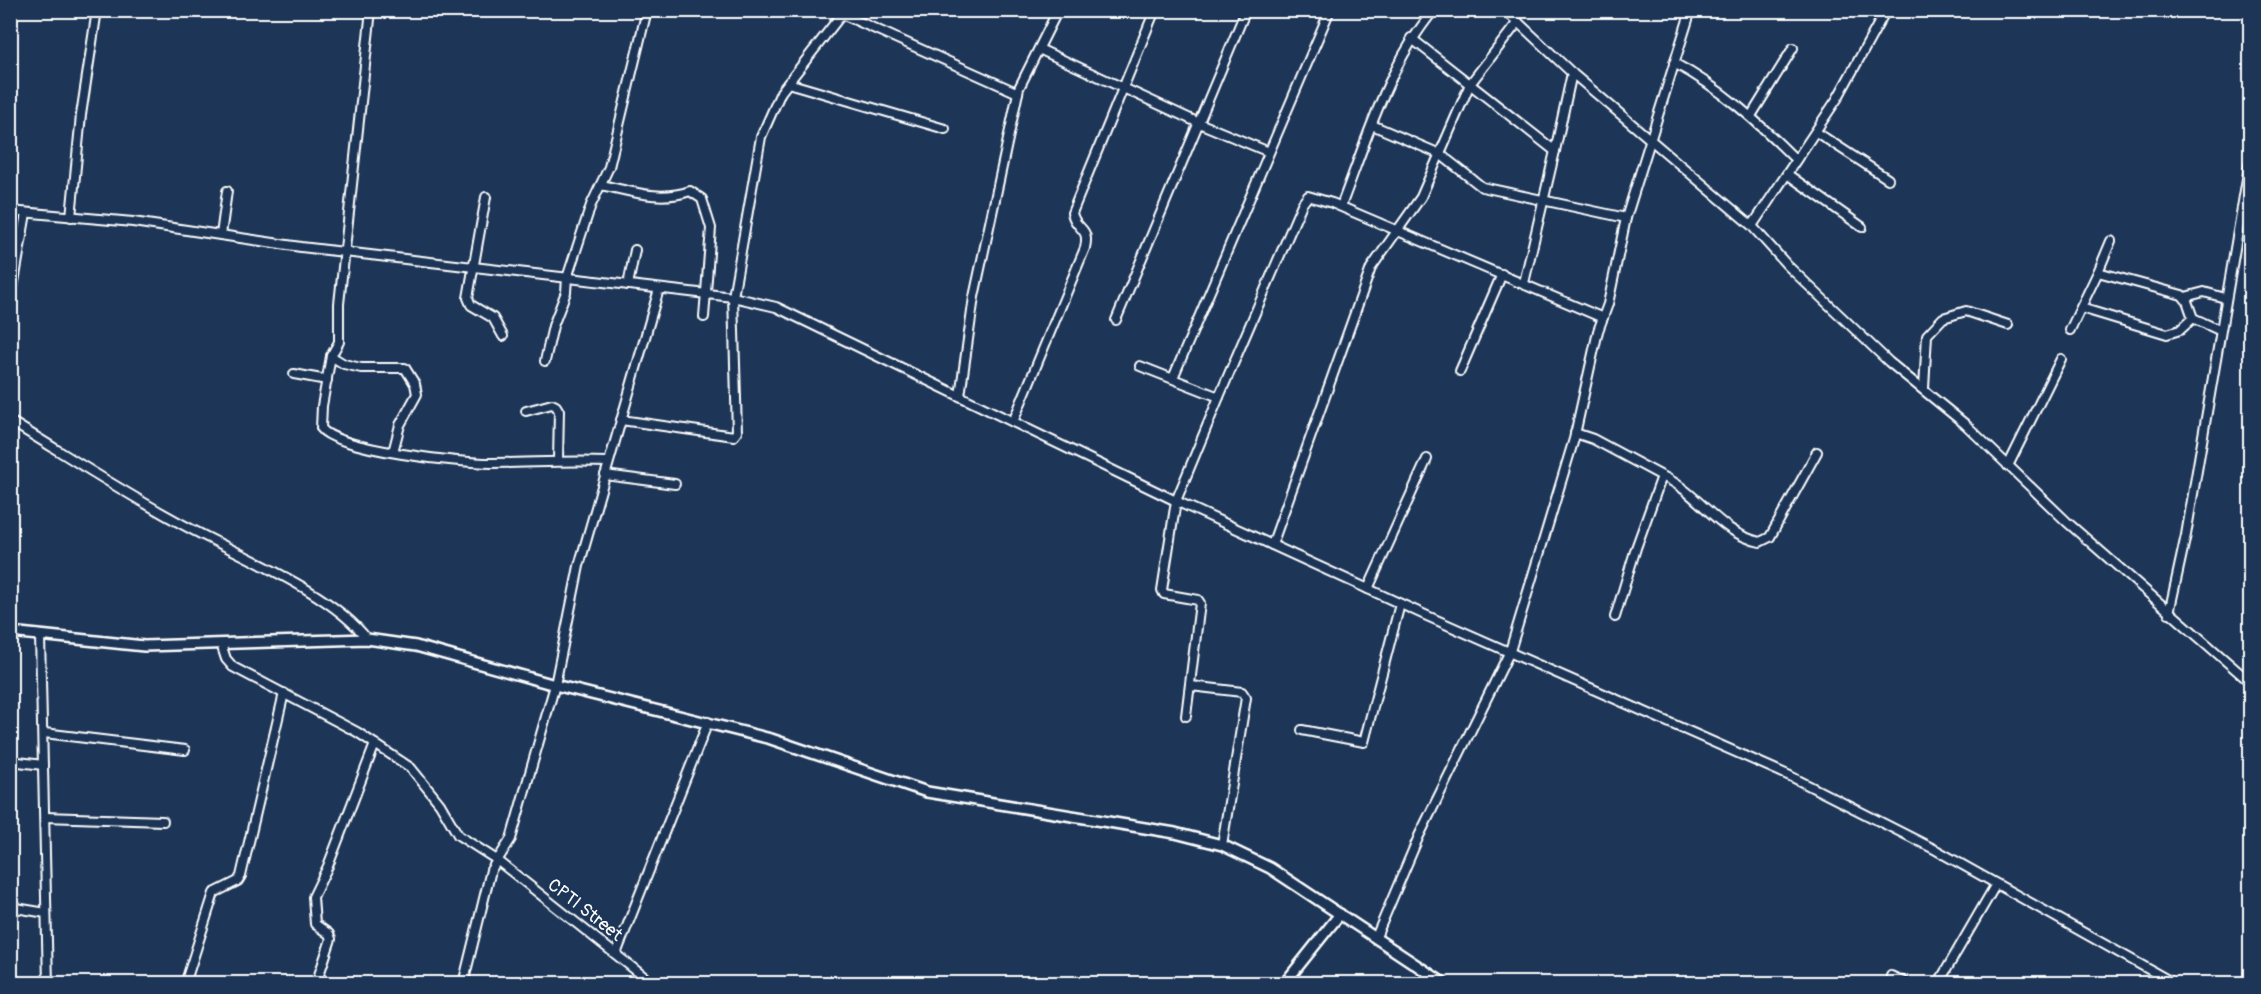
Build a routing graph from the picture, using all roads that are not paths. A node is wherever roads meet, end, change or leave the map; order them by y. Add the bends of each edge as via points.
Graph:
1 (97, 10) edge
2 (372, 10) edge
3 (647, 10) edge
4 (1058, 10) edge
5 (1155, 10) edge
6 (1246, 10) edge
7 (1330, 10) edge
8 (1434, 10) edge
9 (1505, 10) edge
10 (1691, 10) edge
11 (1886, 10) edge
12 (844, 12) edge
13 (1518, 22) junction
14 (1411, 38) junction
15 (1792, 48) dead end
16 (1039, 49) junction
17 (1674, 63) junction
18 (1572, 73) junction
19 (788, 83) junction
20 (1470, 84) junction
21 (1123, 86) junction
22 (1018, 93) junction
23 (1751, 116) junction
24 (1199, 123) junction
25 (1372, 125) junction
26 (945, 129) dead end
27 (1816, 132) junction
28 (1650, 137) junction
29 (1555, 151) junction
30 (1269, 152) junction
31 (1440, 154) junction
32 (1796, 160) junction
33 (2250, 161) edge
34 (1787, 174) junction
35 (1888, 179) dead end
36 (601, 185) junction
37 (227, 191) dead end
38 (486, 197) dead end
39 (1544, 200) junction
40 (1341, 206) junction
41 (10, 212) edge
42 (26, 213) junction
43 (71, 217) junction
44 (1626, 218) junction
45 (1752, 226) junction
46 (1862, 227) dead end
47 (1398, 230) junction
48 (220, 235) junction
49 (2111, 241) dead end
50 (635, 250) dead end
51 (345, 252) junction
52 (471, 267) junction
53 (2098, 272) junction
54 (1502, 274) junction
55 (567, 278) junction
56 (1524, 283) junction
57 (628, 285) junction
58 (659, 289) junction
59 (706, 294) junction
60 (733, 297) junction
61 (2185, 297) junction
62 (2225, 298) junction
63 (10, 304) edge
64 (2081, 308) junction
65 (704, 317) dead end
66 (1603, 318) junction
67 (2193, 318) junction
68 (1116, 320) dead end
69 (2008, 325) dead end
70 (2070, 330) dead end
71 (2220, 330) junction
72 (502, 336) dead end
73 (331, 356) junction
74 (2061, 359) dead end
75 (545, 361) dead end
76 (1140, 366) dead end
77 (1460, 371) dead end
78 (294, 374) dead end
79 (1173, 378) junction
80 (327, 380) junction
81 (1924, 388) junction
82 (960, 396) junction
83 (1219, 397) junction
84 (526, 411) dead end
85 (621, 420) junction
86 (10, 421) edge
87 (1013, 422) junction
88 (1575, 433) junction
89 (393, 452) junction
90 (1816, 452) dead end
91 (1426, 459) dead end
92 (558, 460) junction
93 (607, 462) junction
94 (2008, 466) junction
95 (605, 475) junction
96 (1662, 477) junction
97 (675, 484) dead end
98 (1176, 501) junction
99 (1272, 545) junction
100 (1368, 589) junction
101 (1400, 604) junction
102 (2169, 613) junction
103 (1615, 617) dead end
104 (10, 632) edge
105 (40, 636) junction
106 (367, 639) junction
107 (221, 644) junction
108 (1510, 651) junction
109 (2250, 682) edge
110 (555, 685) junction
111 (1191, 686) junction
112 (284, 693) junction
113 (1186, 716) dead end
114 (708, 722) junction
115 (1302, 730) dead end
116 (44, 733) junction
117 (375, 744) junction
118 (185, 750) dead end
119 (10, 760) edge
120 (43, 765) junction
121 (45, 818) junction
122 (163, 821) dead end
123 (1222, 845) junction
124 (497, 861) junction
125 (1996, 884) junction
126 (10, 907) edge
127 (46, 913) junction
128 (1340, 914) junction
129 (1376, 937) junction
130 (616, 954) junction
131 (1891, 976) dead end
132 (48, 984) edge
133 (185, 984) edge
134 (316, 984) edge
135 (463, 984) edge
136 (653, 984) edge
137 (1284, 984) edge
138 (1445, 984) edge
139 (1908, 984) edge
140 (1938, 984) edge
141 (2175, 984) edge

1 - 43 street
2 - 51 street
3 - 36 street via 609,167
4 - 16 street
5 - 21 street
6 - 24 street
7 - 30 street
8 - 14 street
9 - 13 street
10 - 17 street
11 - 27 street
12 - 19 street
12 - 22 street
13 - 18 street
13 - 20 street
14 - 20 street
14 - 25 street
15 - 23 street
16 - 21 street
16 - 22 street
17 - 23 street
17 - 28 street
18 - 28 street
18 - 29 street
19 - 26 street
19 - 60 street via 761,137
20 - 29 street
20 - 31 street
21 - 24 street
21 - 87 street via 1072,213 1074,221 1085,230 1085,248
22 - 82 street via 974,297
23 - 32 street
24 - 30 street
24 - 68 street
25 - 31 street
25 - 40 street
27 - 32 street
27 - 35 street
28 - 44 street
28 - 45 street
29 - 39 street
30 - 79 street
31 - 39 street via 1482,187
31 - 47 street via 1421,197
32 - 34 street
33 - 62 street
34 - 45 street
34 - 46 street
36 - 55 street
36 - 59 street via 656,197 690,191 702,199 711,228
37 - 48 street
38 - 52 street
39 - 44 street
39 - 56 street
40 - 47 street
40 - 83 street via 1308,196 1302,204
41 - 42 street
42 - 43 street
42 - 63 street
43 - 48 street
44 - 66 street
45 - 81 street via 1864,338
47 - 54 street
47 - 99 street via 1371,268
48 - 51 street
49 - 53 street
50 - 57 street
51 - 52 street
51 - 73 street via 339,342
52 - 55 street
52 - 72 street via 468,298 475,308 493,318
53 - 61 street
53 - 64 street
54 - 56 street
54 - 77 street
55 - 57 street
55 - 75 street
56 - 66 street
57 - 58 street
58 - 59 street
58 - 85 street
59 - 60 street
59 - 65 street
60 - 82 street via 776,308
60 - 85 street via 737,432 734,436
61 - 62 street via 2204,292
61 - 67 street
62 - 71 street
64 - 67 street via 2167,334 2180,330
64 - 70 street
66 - 88 street
67 - 71 street
69 - 81 street via 1966,310 1942,318 1927,334
71 - 102 street
73 - 80 street
73 - 89 street via 361,368 405,368 417,394 400,424
74 - 94 street
76 - 79 street
78 - 80 street
79 - 83 street
80 - 89 street via 320,422 323,432 362,447
81 - 94 street
82 - 87 street
83 - 98 street
84 - 92 street via 556,406
85 - 93 street
86 - 106 street via 177,522 321,598 354,622
87 - 98 street
88 - 96 street
88 - 108 street
89 - 92 street via 473,462
90 - 96 street via 1770,537 1760,542 1723,525 1688,492
91 - 100 street
92 - 93 street
93 - 95 street
94 - 102 street
95 - 97 street
95 - 110 street via 579,566
96 - 103 street
98 - 99 street
98 - 111 street via 1162,590 1164,594 1200,603
99 - 100 street
100 - 101 street
101 - 108 street
101 - 115 street via 1364,742
102 - 109 street
104 - 105 street
105 - 107 street via 144,646
105 - 116 street
106 - 107 street
106 - 110 street via 416,646
107 - 112 street, CPTI Street via 228,663
108 - 125 street via 1790,776
108 - 129 street via 1419,836
110 - 114 street
110 - 124 street via 511,839
111 - 113 street
111 - 123 street via 1242,692 1246,698
112 - 117 street, CPTI Street
112 - 133 street via 241,876 214,892
114 - 123 street via 927,792 1175,833
114 - 130 street
116 - 118 street
116 - 120 street
117 - 124 street, CPTI Street via 411,768 440,804 458,835
117 - 134 street via 313,897 315,924 331,939
119 - 120 street
120 - 121 street
121 - 122 street
121 - 127 street
123 - 128 street via 1270,868
124 - 130 street, CPTI Street
124 - 135 street via 491,870
125 - 140 street
125 - 141 street
126 - 127 street
127 - 132 street
128 - 129 street
128 - 137 street
129 - 138 street
130 - 136 street, CPTI Street
131 - 139 street

